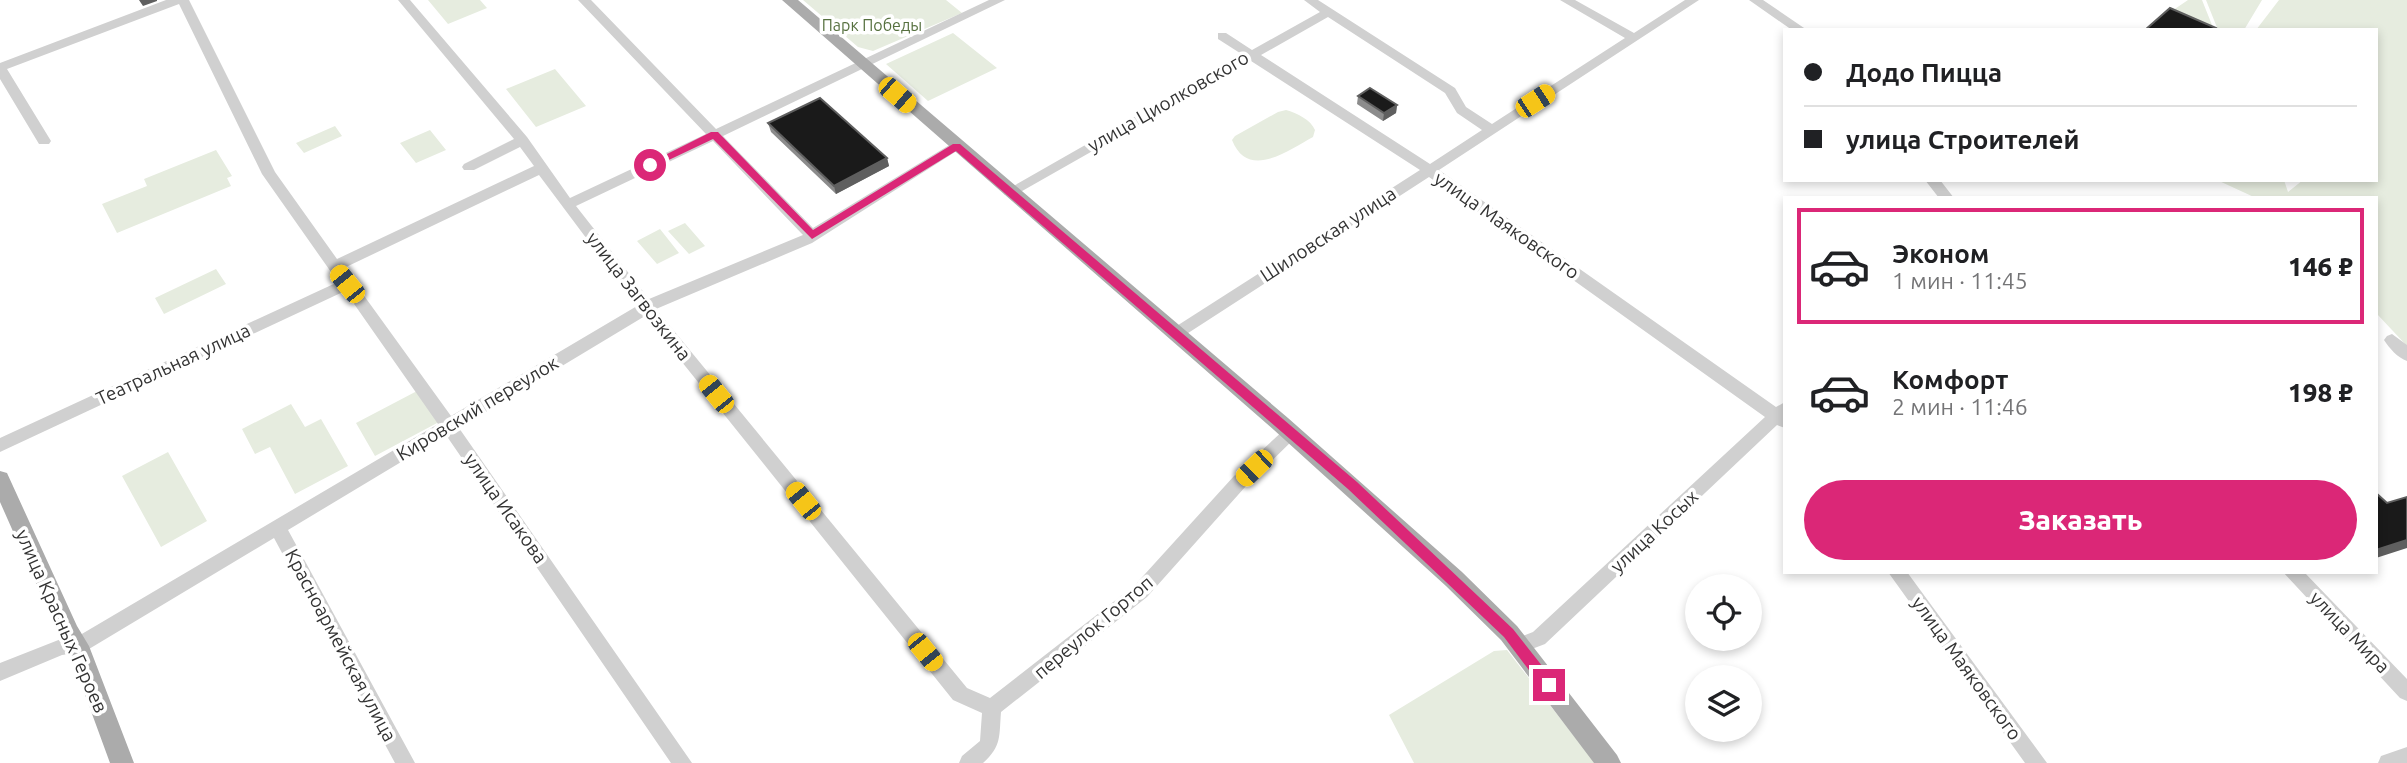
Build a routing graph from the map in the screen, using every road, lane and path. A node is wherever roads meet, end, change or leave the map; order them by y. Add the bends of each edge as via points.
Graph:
1 (180, 0) edge
2 (404, 0) edge
3 (584, 0) edge
4 (789, 0) edge
5 (999, 0) edge
6 (1310, 0) edge
7 (1566, 0) edge
8 (1693, 0) edge
9 (1755, 0) edge
10 (1328, 12) junction
11 (1798, 28) edge
12 (1222, 36) dead end
13 (1634, 38) junction
14 (1250, 55) junction
15 (863, 64) junction
16 (0, 67) edge
17 (1491, 130) junction
18 (714, 134) junction
19 (522, 140) junction
20 (44, 141) dead end
21 (956, 147) junction
22 (469, 167) dead end
23 (542, 168) junction
24 (1428, 169) junction
25 (1934, 182) edge
26 (1010, 192) junction
27 (1945, 196) edge
28 (567, 205) junction
29 (812, 236) junction
30 (333, 267) junction
31 (347, 284) junction
32 (647, 308) junction
33 (1177, 333) junction
34 (2392, 340) dead end
35 (2407, 355) edge
36 (1782, 415) edge
37 (448, 425) junction
38 (1292, 433) junction
39 (0, 445) edge
40 (0, 480) edge
41 (277, 527) junction
42 (1898, 574) edge
43 (2294, 574) edge
44 (78, 646) junction
45 (1519, 646) junction
46 (0, 672) edge
47 (2407, 692) edge
48 (992, 708) junction
49 (2407, 756) edge
50 (122, 763) edge
51 (405, 763) edge
52 (682, 763) edge
53 (969, 763) edge
54 (1609, 763) edge
55 (2037, 763) edge
56 (2388, 763) edge

1 - 16 street
1 - 30 street, улица Исакова via 269,174
2 - 19 street, улица Загвозкина
3 - 18 street
4 - 15 main road
5 - 15 street
6 - 10 street
7 - 13 street
8 - 13 street, Шиловская улица
9 - 11 street
10 - 14 street, улица Циолковского
10 - 17 street via 1450,91 1464,114
12 - 14 street, улица Маяковского
13 - 17 street, Шиловская улица
14 - 24 street, улица Маяковского
14 - 26 street, улица Циолковского
15 - 18 street
15 - 21 main road
16 - 20 street
17 - 24 street, Шиловская улица
18 - 28 street
18 - 29 street
19 - 22 street
19 - 23 street, улица Загвозкина
21 - 26 main road
21 - 29 street, Кировский переулок
23 - 28 street, улица Загвозкина
23 - 30 street
24 - 33 street, Шиловская улица
24 - 36 street, улица Маяковского
25 - 27 street
26 - 33 main road
28 - 32 street, улица Загвозкина
29 - 32 street, Кировский переулок
30 - 31 street, улица Исакова
31 - 37 street, улица Исакова
31 - 39 street, Театральная улица
32 - 37 street, Кировский переулок
32 - 48 street, улица Загвозкина via 960,694
33 - 38 main road
34 - 35 street
36 - 45 street, улица Косых via 1547,631
37 - 41 street, Кировский переулок
37 - 52 street, улица Исакова
38 - 45 main road via 1444,570
38 - 48 street, переулок Гортоп via 1240,481 1141,591
40 - 44 main road, улица Красных Героев
41 - 44 street, Кировский переулок
41 - 51 street, Красноармейская улица
42 - 55 street, улица Маяковского
43 - 47 street, улица Мира
44 - 46 street, Кировский переулок via 61,647
44 - 50 main road, улица Красных Героев
45 - 54 main road
48 - 53 street via 989,745
49 - 56 street

